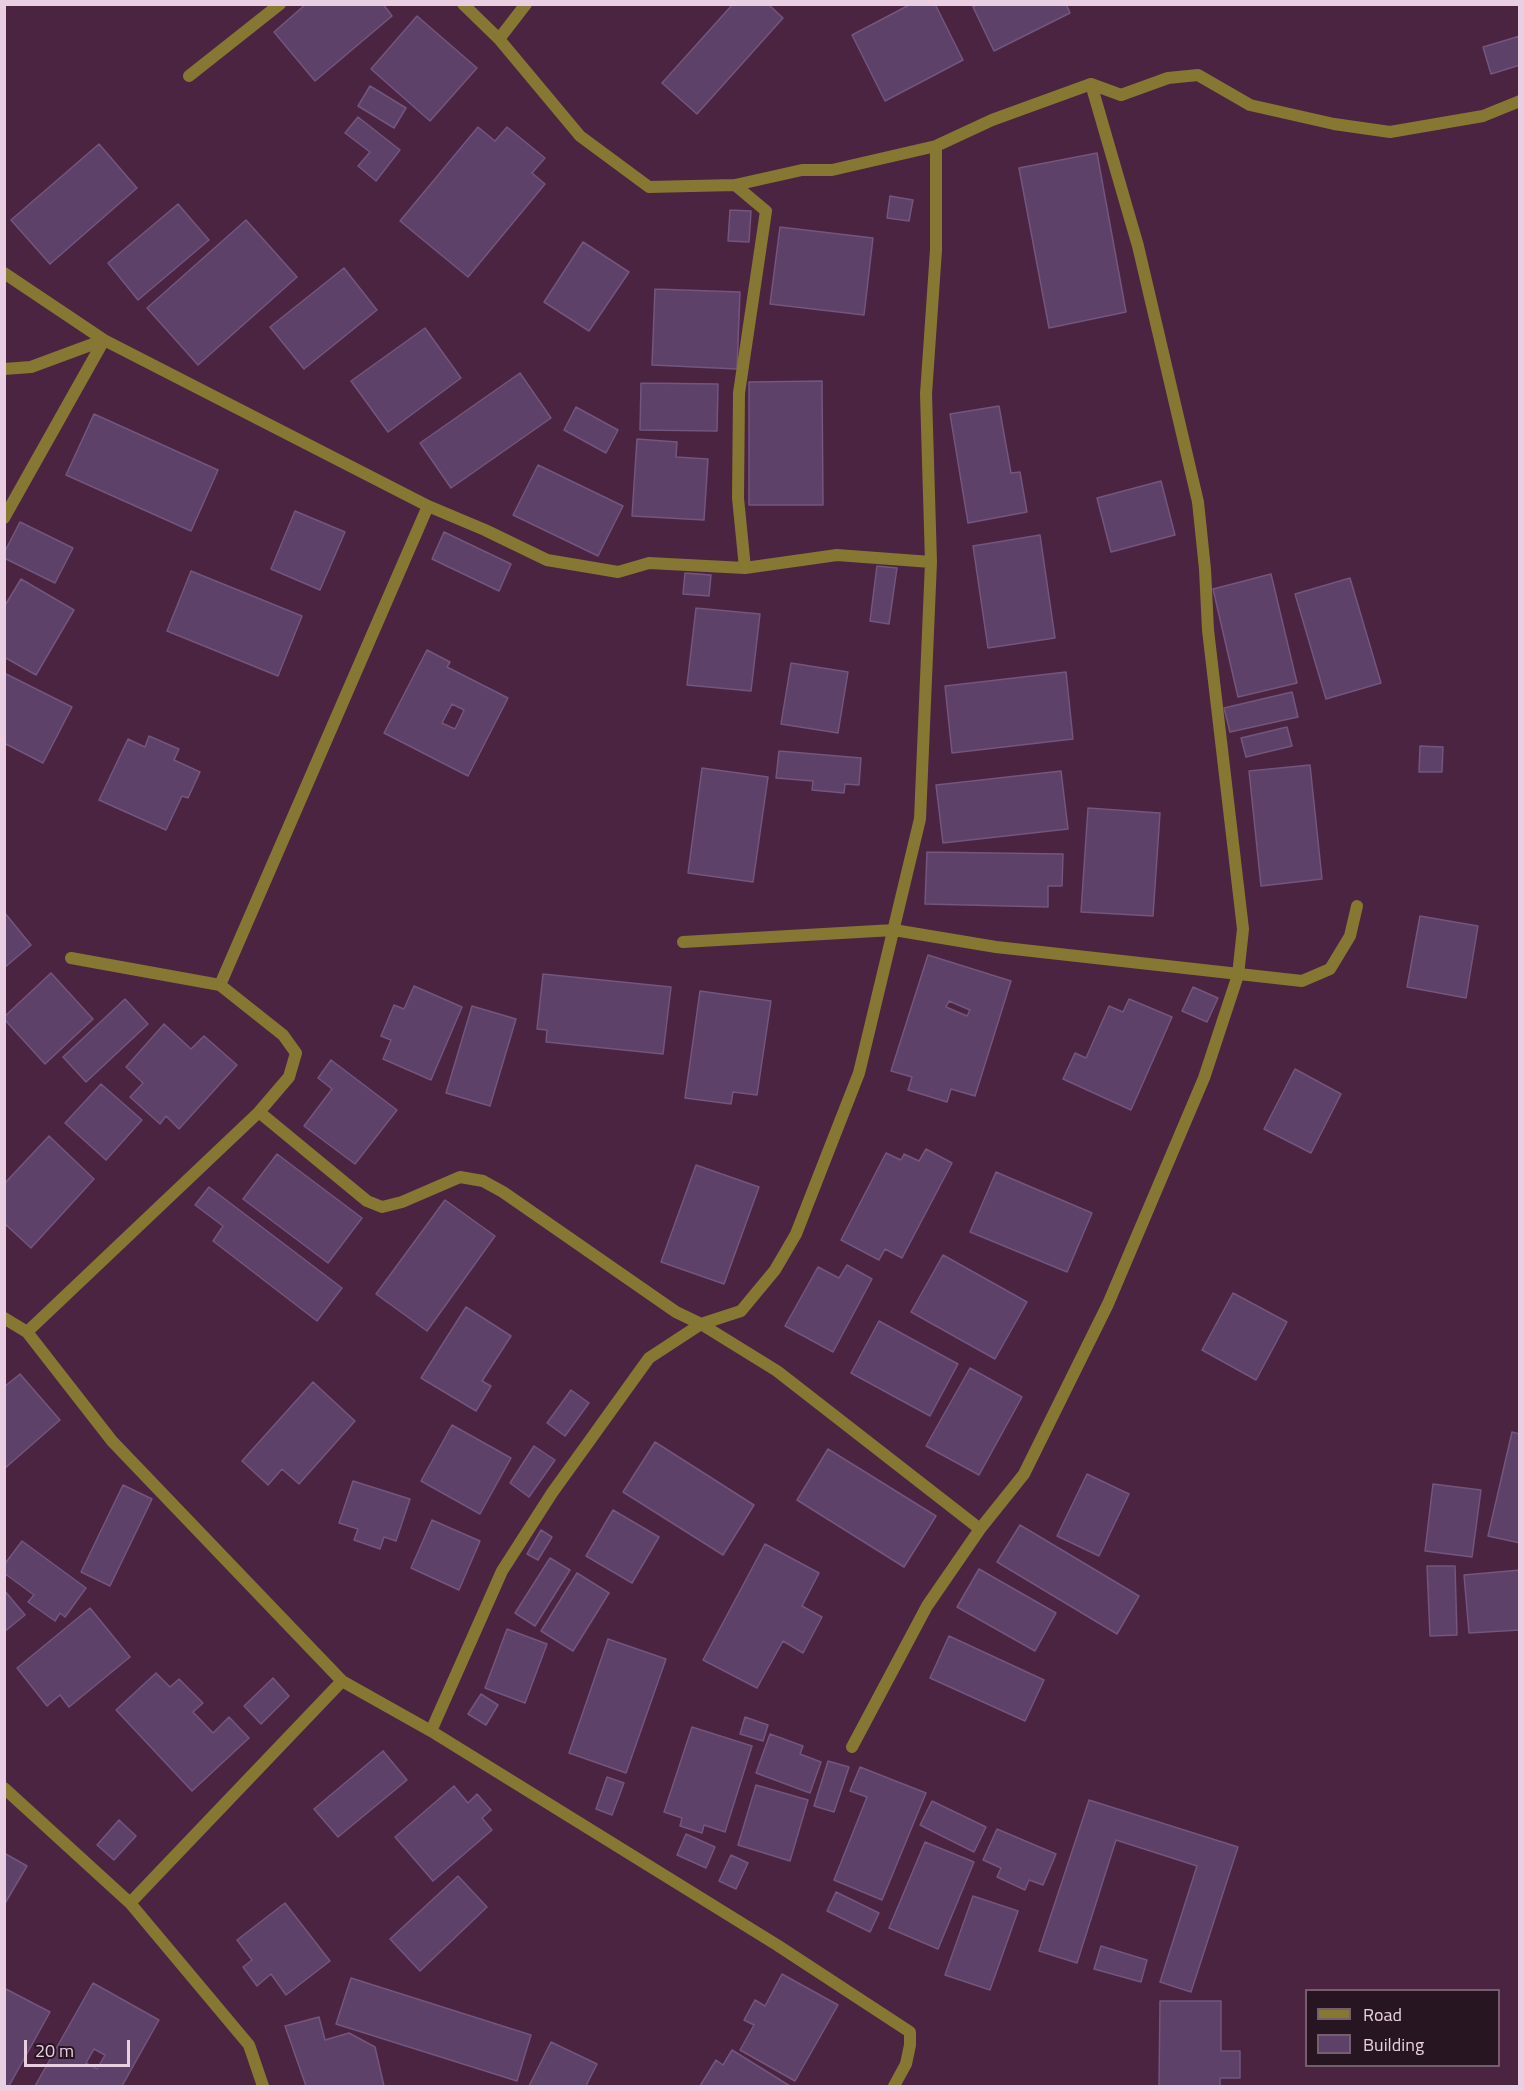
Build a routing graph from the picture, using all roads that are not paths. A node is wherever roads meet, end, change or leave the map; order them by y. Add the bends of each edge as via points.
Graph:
1 (280, 4) edge
2 (463, 4) edge
3 (526, 4) edge
4 (498, 39) junction
5 (189, 76) dead end
6 (1091, 84) junction
7 (1520, 101) edge
8 (936, 146) junction
9 (735, 185) junction
10 (4, 273) edge
11 (104, 340) junction
12 (4, 369) edge
13 (428, 506) junction
14 (4, 518) edge
15 (931, 562) junction
16 (745, 568) junction
17 (1357, 906) dead end
18 (894, 930) junction
19 (683, 942) dead end
20 (70, 958) dead end
21 (1239, 975) junction
22 (220, 985) junction
23 (259, 1113) junction
24 (4, 1318) edge
25 (701, 1324) junction
26 (27, 1332) junction
27 (980, 1529) junction
28 (342, 1682) junction
29 (431, 1731) junction
30 (852, 1747) dead end
31 (4, 1788) edge
32 (130, 1903) junction
33 (263, 2086) edge
34 (894, 2086) edge

1 - 5 street
2 - 4 street
3 - 4 street
4 - 9 street via 580,136 649,187
6 - 7 street via 1121,95 1168,78 1198,75 1250,105 1390,132 1483,116
6 - 8 street via 992,120
6 - 21 street via 1138,246 1198,502 1208,630 1243,928
8 - 9 street via 832,170 802,170
8 - 15 street via 936,250 926,394
9 - 16 street via 766,211 739,393 738,498
10 - 11 street
11 - 12 street via 31,367
11 - 13 street
11 - 14 street
13 - 16 street via 547,560 618,572 649,563
13 - 22 street
15 - 16 street via 837,555
15 - 18 street via 920,819
17 - 21 street via 1350,936 1330,969 1302,981
18 - 19 street
18 - 21 street via 996,947
18 - 25 street via 859,1073 796,1234 775,1270 741,1311
20 - 22 street
21 - 27 street via 1204,1078 1108,1304 1023,1474
22 - 23 street via 284,1035 296,1053 289,1077
23 - 25 street via 367,1201 382,1207 460,1177 483,1181 676,1312
23 - 26 street
24 - 26 street
25 - 27 street via 777,1371
25 - 29 street via 650,1358 552,1493 502,1570
26 - 28 street via 112,1441
27 - 30 street via 927,1606
28 - 29 street
28 - 32 street
29 - 34 street via 910,2032 906,2064
31 - 32 street
32 - 33 street via 249,2045

